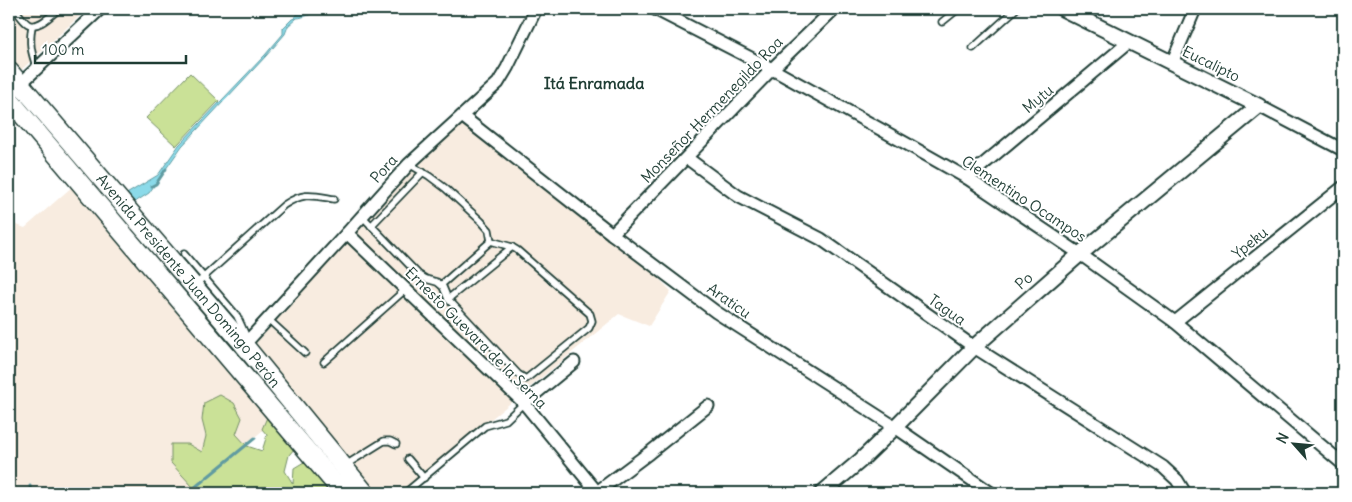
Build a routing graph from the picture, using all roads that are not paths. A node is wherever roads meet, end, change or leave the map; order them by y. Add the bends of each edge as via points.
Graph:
1 (15, 9) edge
2 (59, 9) edge
3 (100, 9) edge
4 (536, 9) edge
5 (655, 9) edge
6 (834, 9) edge
7 (958, 9) edge
8 (1016, 9) edge
9 (1062, 9) edge
10 (1194, 9) edge
11 (942, 22) dead end
12 (32, 26) junction
13 (1128, 42) junction
14 (973, 48) dead end
15 (1172, 63) junction
16 (37, 68) junction
17 (772, 69) junction
18 (13, 83) edge
19 (9, 99) edge
20 (1259, 106) junction
21 (462, 116) junction
22 (1343, 150) edge
23 (687, 158) junction
24 (409, 164) junction
25 (423, 172) junction
26 (967, 178) junction
27 (1343, 187) edge
28 (334, 199) dead end
29 (362, 216) junction
30 (371, 226) junction
31 (347, 233) junction
32 (612, 234) junction
33 (491, 241) junction
34 (512, 246) junction
35 (184, 254) dead end
36 (1080, 254) junction
37 (198, 281) junction
38 (441, 285) junction
39 (406, 289) junction
40 (448, 299) junction
41 (268, 319) junction
42 (1175, 322) junction
43 (242, 340) junction
44 (974, 347) junction
45 (220, 348) junction
46 (305, 352) dead end
47 (324, 362) dead end
48 (574, 362) dead end
49 (524, 403) junction
50 (708, 406) dead end
51 (895, 427) junction
52 (396, 444) dead end
53 (408, 458) dead end
54 (1343, 464) edge
55 (343, 467) junction
56 (424, 478) junction
57 (343, 493) edge
58 (365, 493) edge
59 (405, 493) edge
60 (597, 493) edge
61 (822, 493) edge
62 (991, 493) edge
63 (1185, 493) edge

1 - 12 lane
2 - 12 lane
3 - 16 street
4 - 21 street, Pora via 498,83
5 - 17 street, Clementino Ocampos
6 - 17 street, Monseñor Hermenegildo Roa
7 - 11 lane
8 - 14 lane
9 - 13 street, Eucalipto
10 - 15 street
12 - 16 lane via 30,40
13 - 15 street, Eucalipto
13 - 26 street, Mytu
15 - 20 street, Eucalipto
16 - 18 street
17 - 23 street, Monseñor Hermenegildo Roa
17 - 26 street, Clementino Ocampos
18 - 37 main road, Avenida Presidente Juan Domingo Perón
19 - 45 main road, Avenida Presidente Juan Domingo Perón
20 - 22 street, Eucalipto
20 - 36 street, Po
21 - 24 street, Pora
21 - 32 street, Araticu
23 - 32 street, Monseñor Hermenegildo Roa
23 - 44 street, Tagua via 738,196 820,239
24 - 25 lane
24 - 29 street, Pora
25 - 30 lane
25 - 33 lane via 481,221 489,230
26 - 36 street, Clementino Ocampos
27 - 42 street, Ypeku
28 - 37 lane via 312,194 297,197
29 - 30 lane
29 - 31 street, Pora
30 - 38 lane via 418,274
31 - 39 street, Ernesto Guevara de la Serna
31 - 41 street, Pora
32 - 51 street, Araticu via 716,312
33 - 34 lane
33 - 38 lane
34 - 40 lane
34 - 40 lane via 590,314 589,328 526,379
35 - 37 lane
36 - 42 street, Clementino Ocampos
36 - 44 street, Po
37 - 43 main road, Avenida Presidente Juan Domingo Perón
38 - 40 lane
39 - 47 lane
39 - 49 street, Ernesto Guevara de la Serna
41 - 43 street, Pora
41 - 46 lane
42 - 54 street, Clementino Ocampos
43 - 45 main road
43 - 55 main road, Avenida Presidente Juan Domingo Perón
44 - 51 street, Po
44 - 63 street, Tagua via 1162,467 1177,480
45 - 57 main road, Avenida Presidente Juan Domingo Perón
48 - 49 street
49 - 56 lane via 506,420 486,426
49 - 60 street, Ernesto Guevara de la Serna
50 - 60 street
51 - 61 street, Po
51 - 62 street, Araticu
52 - 55 lane via 384,441
53 - 56 lane
55 - 58 main road, Avenida Presidente Juan Domingo Perón
56 - 59 lane

